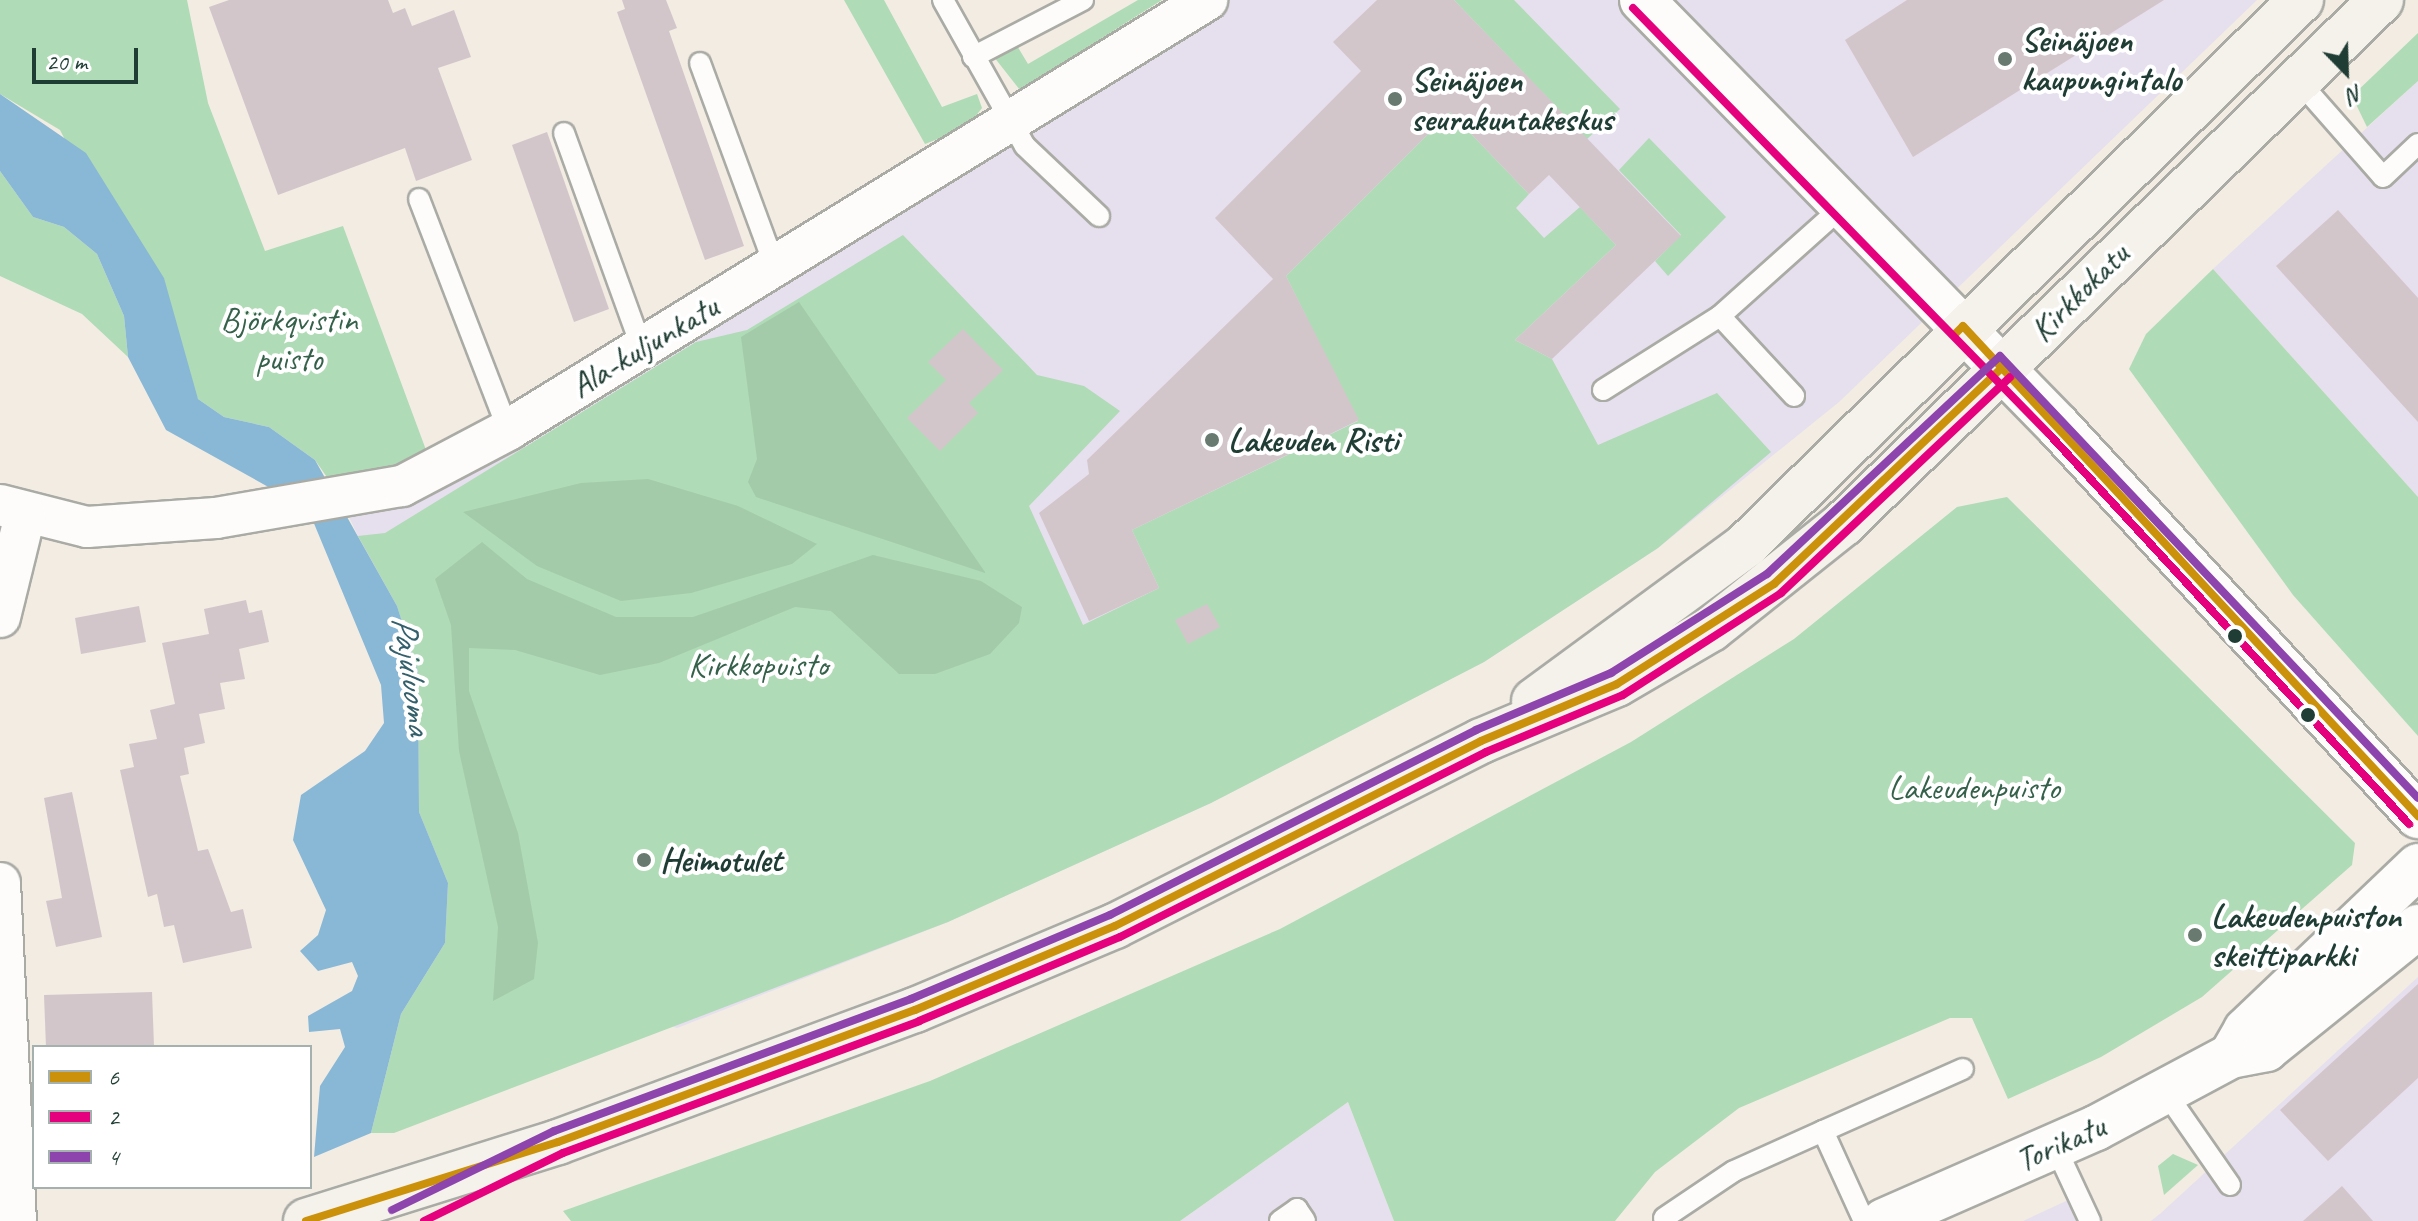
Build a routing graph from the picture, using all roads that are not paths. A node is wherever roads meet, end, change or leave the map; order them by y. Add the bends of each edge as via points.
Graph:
1 (943, 0) edge
2 (1083, 0) edge
3 (1207, 0) edge
4 (1642, 0) edge
5 (2301, 0) edge
6 (2381, 0) edge
7 (973, 57) junction
8 (700, 63) dead end
9 (2297, 79) junction
10 (1011, 123) junction
11 (564, 133) dead end
12 (2418, 144) edge
13 (419, 199) dead end
14 (1844, 205) junction
15 (1099, 216) dead end
16 (775, 267) junction
17 (1720, 316) junction
18 (1963, 326) junction
19 (642, 348) junction
20 (2002, 368) junction
21 (1603, 390) dead end
22 (1794, 396) dead end
23 (508, 430) junction
24 (13, 510) edge
25 (0, 617) edge
26 (1481, 741) junction
27 (2418, 816) edge
28 (2418, 866) edge
29 (0, 883) edge
30 (2418, 927) edge
31 (2231, 1056) junction
32 (1963, 1069) dead end
33 (2166, 1093) junction
34 (1823, 1131) junction
35 (558, 1142) junction
36 (2055, 1146) junction
37 (2230, 1185) dead end
38 (1664, 1218) dead end
39 (16, 1221) edge
40 (306, 1221) edge
41 (397, 1221) edge
42 (1280, 1221) edge
43 (1305, 1221) edge
44 (1864, 1221) edge
45 (1884, 1221) edge
46 (2090, 1221) edge

1 - 7 lane
2 - 7 lane
3 - 10 street, Ala-kuljunkatu
4 - 14 street
5 - 18 main road, Kirkkokatu
6 - 9 main road, Kirkkokatu
7 - 10 lane
8 - 16 lane
9 - 12 lane via 2383,177
9 - 20 main road, Kirkkokatu
10 - 15 lane via 1025,146
10 - 16 street, Ala-kuljunkatu
11 - 19 lane
13 - 23 lane
14 - 17 lane
14 - 18 street
16 - 19 street, Ala-kuljunkatu
17 - 21 lane
17 - 22 lane
18 - 20 street
18 - 26 main road, Kirkkokatu via 1746,545
19 - 23 street, Ala-kuljunkatu
20 - 26 main road, Kirkkokatu via 1774,584 1617,684
20 - 27 street
23 - 24 street, Ala-kuljunkatu via 402,486 297,506 87,527
24 - 25 street
26 - 35 main road, Kirkkokatu via 1115,926 915,1010
28 - 31 street, Torikatu via 2246,1030
29 - 39 street
30 - 31 street, Torikatu via 2266,1049
31 - 33 street, Torikatu
32 - 34 lane
33 - 36 street, Torikatu
33 - 37 lane
34 - 38 lane via 1734,1171
34 - 44 lane
35 - 40 main road, Kirkkokatu
35 - 41 main road, Kirkkokatu
36 - 45 street, Torikatu
36 - 46 lane
42 - 43 lane via 1297,1209

